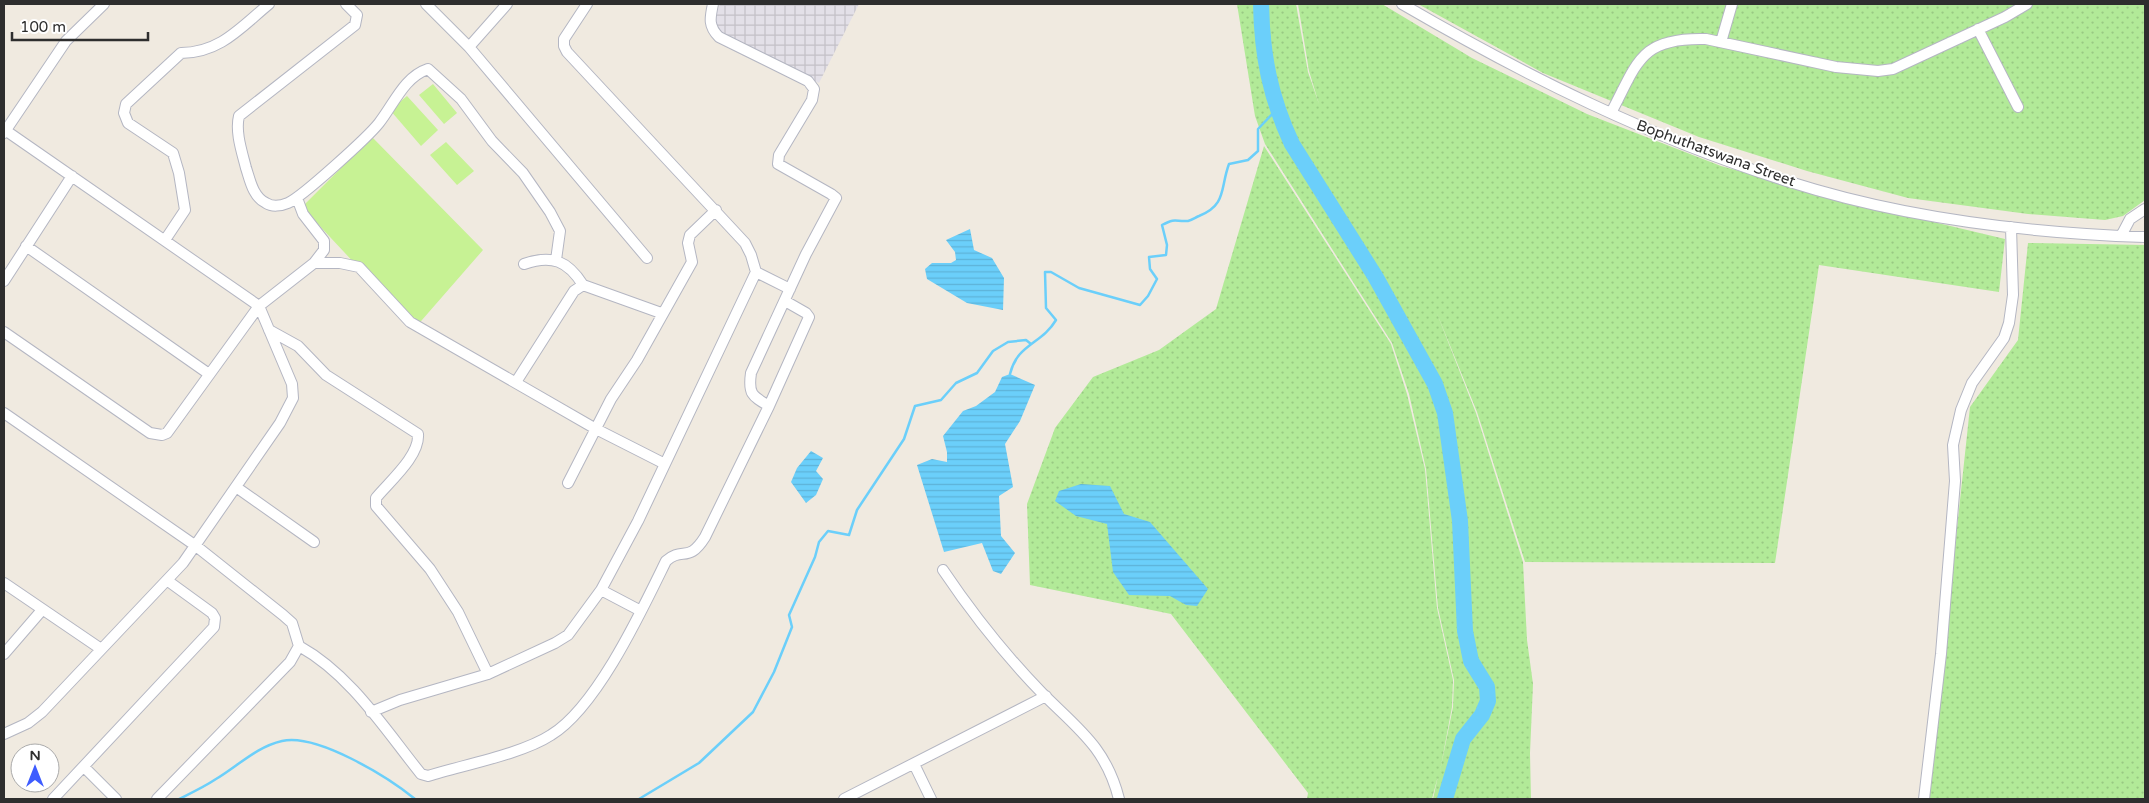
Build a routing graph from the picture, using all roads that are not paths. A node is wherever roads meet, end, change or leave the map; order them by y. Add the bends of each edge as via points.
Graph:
1 (104, 4) edge
2 (270, 4) edge
3 (346, 4) edge
4 (426, 4) edge
5 (506, 4) edge
6 (587, 4) edge
7 (713, 4) edge
8 (1402, 4) edge
9 (1732, 4) edge
10 (2027, 4) edge
11 (1978, 29) junction
12 (1721, 42) junction
13 (469, 47) junction
14 (2018, 107) dead end
15 (1611, 113) junction
16 (5, 132) edge
17 (72, 176) junction
18 (297, 198) junction
19 (2145, 209) edge
20 (716, 210) junction
21 (2011, 227) junction
22 (2121, 236) junction
23 (2145, 237) edge
24 (165, 240) junction
25 (26, 246) junction
26 (648, 258) dead end
27 (556, 260) junction
28 (314, 263) junction
29 (524, 264) dead end
30 (756, 272) junction
31 (4, 281) edge
32 (583, 285) junction
33 (790, 289) junction
34 (785, 301) junction
35 (259, 306) junction
36 (661, 313) junction
37 (269, 330) junction
38 (4, 332) edge
39 (209, 374) junction
40 (516, 382) junction
41 (769, 406) junction
42 (4, 413) edge
43 (596, 429) junction
44 (665, 464) junction
45 (568, 483) dead end
46 (236, 487) junction
47 (314, 542) dead end
48 (196, 546) junction
49 (943, 570) dead end
50 (168, 581) junction
51 (4, 583) edge
52 (601, 590) junction
53 (42, 610) junction
54 (641, 611) junction
55 (299, 646) junction
56 (100, 650) junction
57 (4, 654) edge
58 (488, 674) junction
59 (1046, 696) junction
60 (371, 712) junction
61 (4, 734) edge
62 (914, 764) junction
63 (84, 767) junction
64 (53, 799) edge
65 (116, 799) edge
66 (157, 799) edge
67 (844, 799) edge
68 (931, 799) edge
69 (1119, 799) edge
70 (1924, 799) edge

1 - 16 street via 66,41
2 - 24 street via 216,47 199,53 181,53 126,104 124,113 128,123 173,153 179,173 185,210
3 - 18 street via 357,15 355,26 242,112 238,122 251,184 258,196 275,206
4 - 13 street
5 - 13 street
6 - 20 street via 564,39 567,52
7 - 33 street via 710,21 712,30 719,37 808,81 814,89 812,100 779,155 778,164 836,198
8 - 15 street, Bophuthatswana Street via 1504,63
9 - 12 street
10 - 11 street
11 - 12 street via 1893,69 1878,71 1836,67
11 - 14 street
12 - 15 street via 1687,38 1647,51
13 - 26 street
15 - 21 street, Bophuthatswana Street via 1791,183 1879,205
16 - 17 street
17 - 24 street
17 - 25 street
18 - 27 street via 378,125 416,73 428,69 461,99 492,141 523,173 550,212 560,231
18 - 28 street via 303,214 324,241 324,250
19 - 22 street via 2130,219
20 - 30 street via 745,243
20 - 36 street via 690,235 688,243 692,262
21 - 22 street, Bophuthatswana Street
21 - 70 street via 2013,295 2009,323 2004,338 1972,383 1961,410 1953,445 1955,481 1941,654
22 - 23 street, Bophuthatswana Street
24 - 35 street
25 - 31 street
25 - 39 street
27 - 29 street via 538,259
27 - 32 street via 574,270
28 - 35 street
28 - 40 street via 359,267 410,322
30 - 33 street
30 - 44 street
32 - 36 street
32 - 40 street via 574,291
33 - 34 street
34 - 41 street via 751,373 749,388 756,398
34 - 41 street via 809,317
35 - 37 street
35 - 39 street
36 - 43 street
37 - 46 street via 292,384 293,398 280,423
37 - 58 street via 298,346 326,375 418,434 419,443 414,454 376,498 376,506 430,569 458,612
38 - 39 street via 150,433 158,435 167,433
40 - 43 street
41 - 54 street via 697,550 673,555 666,561
42 - 48 street
43 - 44 street
43 - 45 street
44 - 52 street
46 - 47 street
46 - 48 street
48 - 50 street
48 - 55 street via 292,623
49 - 59 street via 965,602
50 - 56 street
50 - 63 street via 212,612 214,627
51 - 53 street
52 - 54 street
52 - 58 street via 568,635
53 - 56 street
53 - 57 street
54 - 60 street via 590,695 569,722 550,736 521,749 428,776 421,774
55 - 60 street via 334,670
55 - 66 street via 284,668
56 - 61 street via 36,717
58 - 60 street
59 - 62 street
59 - 69 street via 1096,747
62 - 67 street
62 - 68 street
63 - 64 street
63 - 65 street

